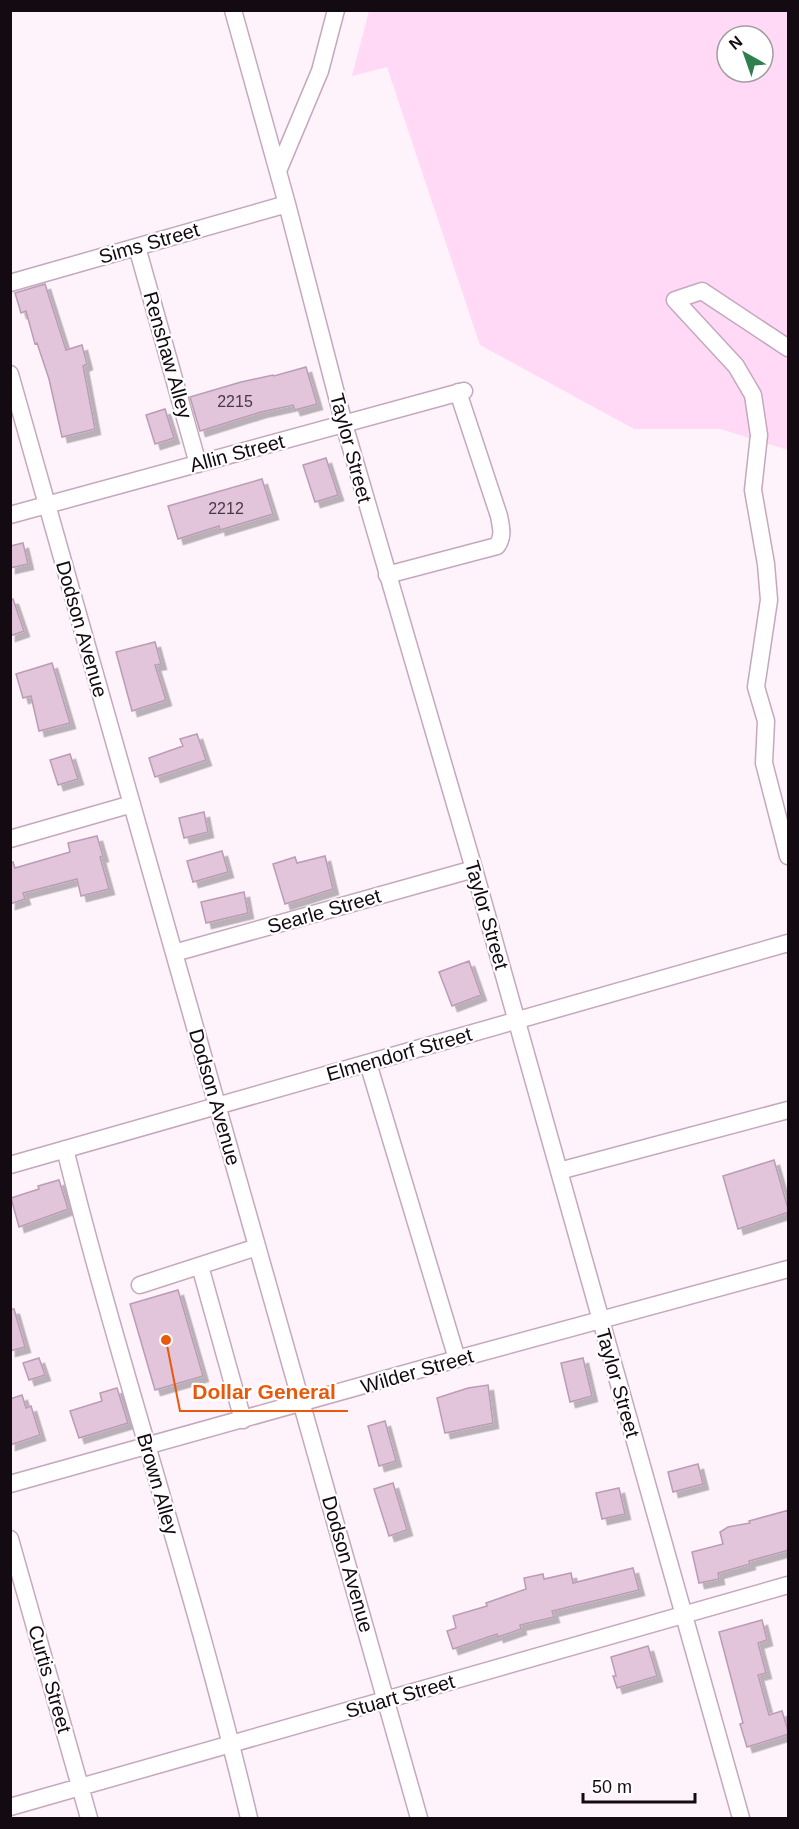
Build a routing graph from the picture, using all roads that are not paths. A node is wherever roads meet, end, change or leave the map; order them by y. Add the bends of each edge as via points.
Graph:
1 (233, 10) edge
2 (336, 10) edge
3 (278, 171) junction
4 (287, 204) junction
5 (137, 247) junction
6 (10, 283) edge
7 (789, 348) edge
8 (10, 374) edge
9 (344, 424) junction
10 (198, 464) junction
11 (46, 506) junction
12 (10, 515) edge
13 (387, 575) junction
14 (132, 804) junction
15 (10, 839) edge
16 (789, 856) edge
17 (474, 869) junction
18 (789, 943) edge
19 (174, 953) junction
20 (517, 1021) junction
21 (368, 1063) junction
22 (217, 1106) junction
23 (789, 1110) edge
24 (65, 1149) junction
25 (10, 1165) edge
26 (559, 1171) junction
27 (257, 1247) junction
28 (200, 1266) junction
29 (789, 1269) edge
30 (140, 1285) dead end
31 (600, 1320) junction
32 (457, 1359) junction
33 (302, 1403) junction
34 (243, 1420) junction
35 (148, 1447) junction
36 (10, 1484) edge
37 (10, 1539) edge
38 (789, 1585) edge
39 (684, 1615) junction
40 (387, 1700) junction
41 (231, 1744) junction
42 (81, 1787) junction
43 (10, 1807) edge
44 (89, 1818) edge
45 (249, 1818) edge
46 (419, 1818) edge
47 (741, 1818) edge

1 - 3 street, Taylor Street
2 - 3 street via 320,71
3 - 4 street, Taylor Street
4 - 5 street, Sims Street
4 - 9 street, Taylor Street
5 - 6 street, Sims Street
5 - 10 street, Renshaw Alley
7 - 16 street via 702,291 675,300 736,366 753,394 759,435 753,490 769,600 756,687 766,721 764,763
8 - 11 street, Dodson Avenue
9 - 10 street, Allin Street
9 - 13 street, Taylor Street
9 - 13 street, Allin Street via 461,392 499,516 502,532 497,546
10 - 11 street, Allin Street
11 - 12 street, Allin Street
11 - 14 street, Dodson Avenue
13 - 17 street, Taylor Street
14 - 15 street
14 - 19 street, Dodson Avenue
17 - 19 street, Searle Street
17 - 20 street, Taylor Street
18 - 20 street, Elmendorf Street
19 - 22 street, Dodson Avenue
20 - 21 street, Elmendorf Street
20 - 26 street, Taylor Street
21 - 22 street, Elmendorf Street
21 - 32 street
22 - 24 street, Elmendorf Street
22 - 27 street, Dodson Avenue
23 - 26 street
24 - 25 street, Elmendorf Street
24 - 35 street, Brown Alley via 91,1254
26 - 31 street, Taylor Street
27 - 28 street
27 - 33 street, Dodson Avenue
28 - 30 street
28 - 34 street
29 - 31 street, Wilder Street
31 - 32 street, Wilder Street
31 - 39 street, Taylor Street
32 - 33 street, Wilder Street
33 - 34 street, Wilder Street
33 - 40 street, Dodson Avenue
34 - 35 street, Wilder Street
35 - 36 street, Wilder Street
35 - 41 street, Brown Alley
37 - 42 street, Curtis Street
38 - 39 street, Stuart Street
39 - 40 street, Stuart Street
39 - 47 street, Taylor Street
40 - 41 street, Stuart Street
40 - 46 street, Dodson Avenue
41 - 42 street, Stuart Street
41 - 45 street, Brown Alley
42 - 43 street, Stuart Street
42 - 44 street, Curtis Street

